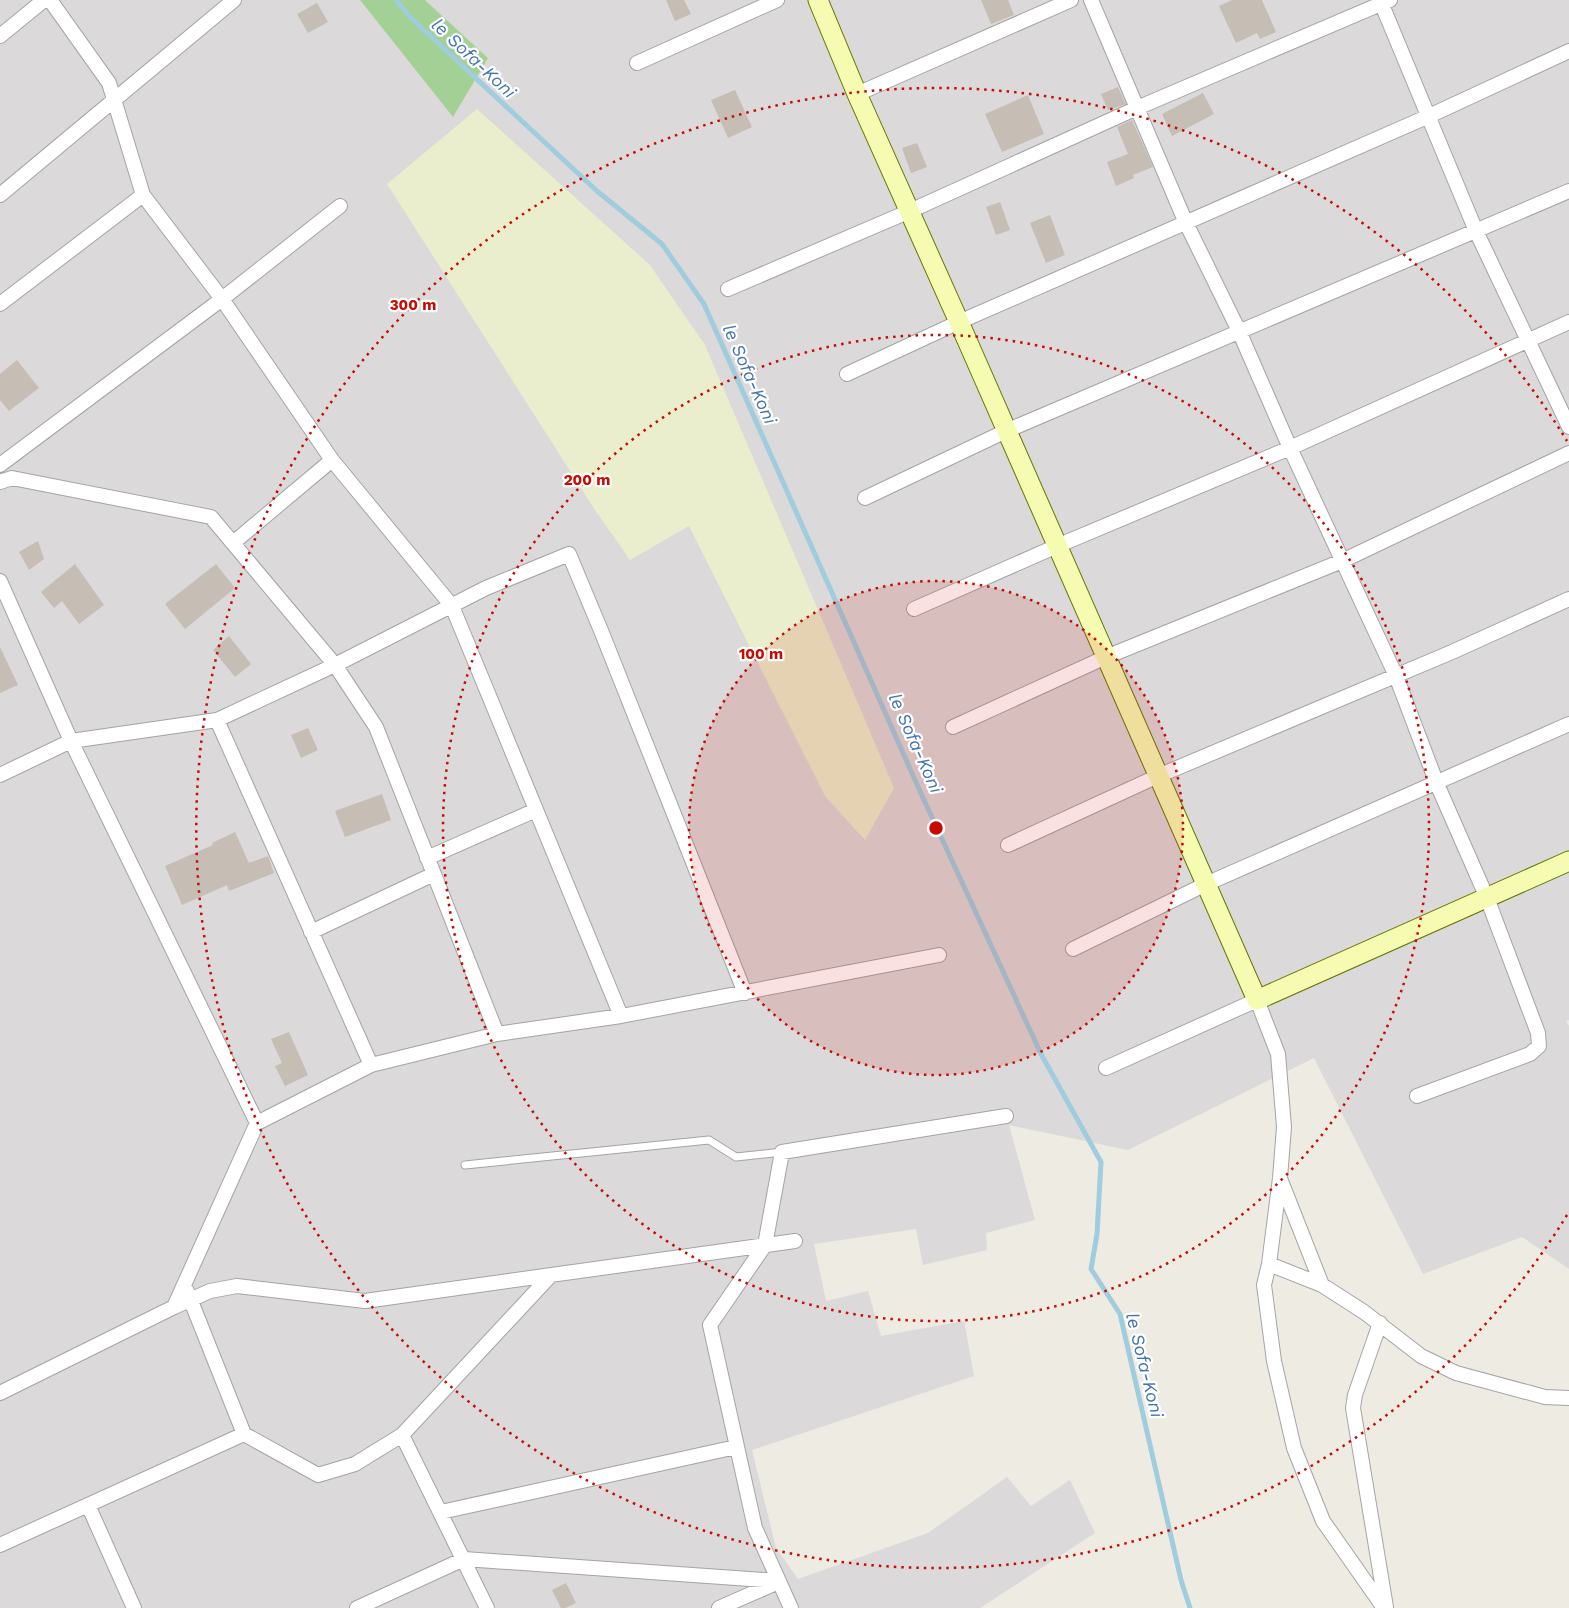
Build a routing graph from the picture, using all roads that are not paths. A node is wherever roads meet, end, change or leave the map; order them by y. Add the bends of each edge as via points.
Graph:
1 (44, 0) edge
2 (50, 0) edge
3 (234, 0) edge
4 (777, 0) edge
5 (818, 0) edge
6 (1071, 0) edge
7 (1090, 0) edge
8 (1384, 1) edge
9 (0, 36) edge
10 (1569, 51) edge
11 (637, 63) dead end
12 (857, 94) junction
13 (114, 100) junction
14 (1137, 108) junction
15 (1428, 116) junction
16 (1569, 191) edge
17 (0, 195) edge
18 (143, 195) junction
19 (340, 206) dead end
20 (910, 210) junction
21 (1186, 223) junction
22 (1476, 231) junction
23 (728, 289) dead end
24 (222, 299) junction
25 (0, 304) edge
26 (959, 322) junction
27 (1569, 322) edge
28 (1239, 331) junction
29 (1528, 340) junction
30 (847, 374) dead end
31 (1569, 427) edge
32 (1006, 431) junction
33 (1290, 448) junction
34 (1569, 453) edge
35 (332, 460) junction
36 (0, 466) edge
37 (0, 482) edge
38 (865, 498) dead end
39 (233, 543) junction
40 (1057, 546) junction
41 (1342, 561) junction
42 (0, 581) edge
43 (1569, 599) edge
44 (452, 606) junction
45 (914, 609) dead end
46 (6, 613) edge
47 (1106, 657) junction
48 (335, 665) junction
49 (1396, 676) junction
50 (217, 720) junction
51 (1569, 724) edge
52 (953, 727) dead end
53 (71, 741) junction
54 (0, 775) edge
55 (1158, 776) junction
56 (1437, 784) junction
57 (536, 810) junction
58 (1008, 845) dead end
59 (427, 858) junction
60 (1569, 861) edge
61 (434, 874) junction
62 (1206, 884) junction
63 (1487, 898) junction
64 (311, 932) junction
65 (1072, 949) dead end
66 (939, 955) dead end
67 (745, 993) junction
68 (1257, 1000) junction
69 (621, 1016) junction
70 (497, 1034) junction
71 (370, 1065) junction
72 (1106, 1068) dead end
73 (1417, 1096) dead end
74 (1006, 1116) dead end
75 (257, 1123) junction
76 (782, 1152) junction
77 (465, 1165) dead end
78 (1280, 1178) junction
79 (795, 1241) dead end
80 (764, 1245) junction
81 (1268, 1264) junction
82 (551, 1275) junction
83 (184, 1284) junction
84 (1322, 1285) junction
85 (190, 1300) junction
86 (174, 1307) junction
87 (1380, 1323) junction
88 (0, 1393) edge
89 (1569, 1398) edge
90 (244, 1434) junction
91 (402, 1435) junction
92 (736, 1447) junction
93 (88, 1505) junction
94 (441, 1512) junction
95 (0, 1545) edge
96 (464, 1560) junction
97 (779, 1581) junction
98 (134, 1608) edge
99 (357, 1608) edge
100 (487, 1608) edge
101 (719, 1608) edge
102 (791, 1608) edge
103 (1385, 1608) edge

1 - 9 street
2 - 13 street via 108,83
3 - 13 street
4 - 11 street
5 - 12 street
6 - 12 street
7 - 14 street
8 - 14 street
8 - 15 street
10 - 15 street
12 - 20 street
13 - 17 street
13 - 18 street
14 - 20 street
14 - 21 street
15 - 21 street
15 - 22 street
16 - 22 street
18 - 24 street
18 - 25 street
19 - 24 street
20 - 23 street
20 - 26 street
21 - 26 street
21 - 28 street
22 - 28 street
22 - 29 street
24 - 35 street
24 - 36 street
26 - 30 street
26 - 32 street
27 - 29 street
28 - 32 street
28 - 33 street
29 - 31 street
29 - 33 street
32 - 38 street
32 - 40 street
33 - 40 street
33 - 41 street
34 - 41 street
35 - 39 street
35 - 44 street
37 - 39 street via 12,478 211,517
39 - 48 street
40 - 45 street
40 - 47 street
41 - 47 street
41 - 49 street
42 - 46 street
43 - 49 street
44 - 48 street
44 - 57 street
44 - 67 street via 486,588 569,554
46 - 53 street
47 - 52 street
47 - 55 street
48 - 50 street
48 - 59 street via 376,727
49 - 55 street
49 - 56 street
50 - 53 street
50 - 64 street
51 - 56 street
53 - 54 street
53 - 75 street
55 - 58 street
55 - 62 street
56 - 62 street
56 - 63 street
57 - 59 street
57 - 69 street
59 - 61 street
60 - 63 street
61 - 64 street
61 - 70 street
62 - 65 street
62 - 68 street
63 - 68 street
63 - 73 street via 1538,1032 1539,1046 1530,1054
64 - 71 street
66 - 67 street
67 - 69 street
68 - 72 street
68 - 78 street via 1278,1054 1284,1127
69 - 70 street
70 - 71 street
71 - 75 street
74 - 76 street
75 - 83 street
76 - 77 lane via 736,1157 709,1140
76 - 80 street
78 - 81 street
78 - 84 street
79 - 80 street
80 - 82 street
80 - 92 street via 710,1325
81 - 84 street
81 - 103 street via 1264,1285 1274,1360 1294,1448 1323,1521
82 - 85 street via 365,1301 237,1286 210,1291
82 - 91 street
83 - 85 street
83 - 86 street
84 - 87 street
85 - 86 street
85 - 90 street
86 - 88 street
87 - 89 street via 1421,1356 1456,1372 1545,1396
87 - 103 street via 1353,1408
90 - 91 street via 318,1475 355,1464
90 - 93 street
91 - 94 street
92 - 94 street
92 - 97 street via 755,1528
93 - 95 street
93 - 98 street
94 - 96 street
96 - 97 street
96 - 99 street
96 - 100 street
97 - 101 street
97 - 102 street

